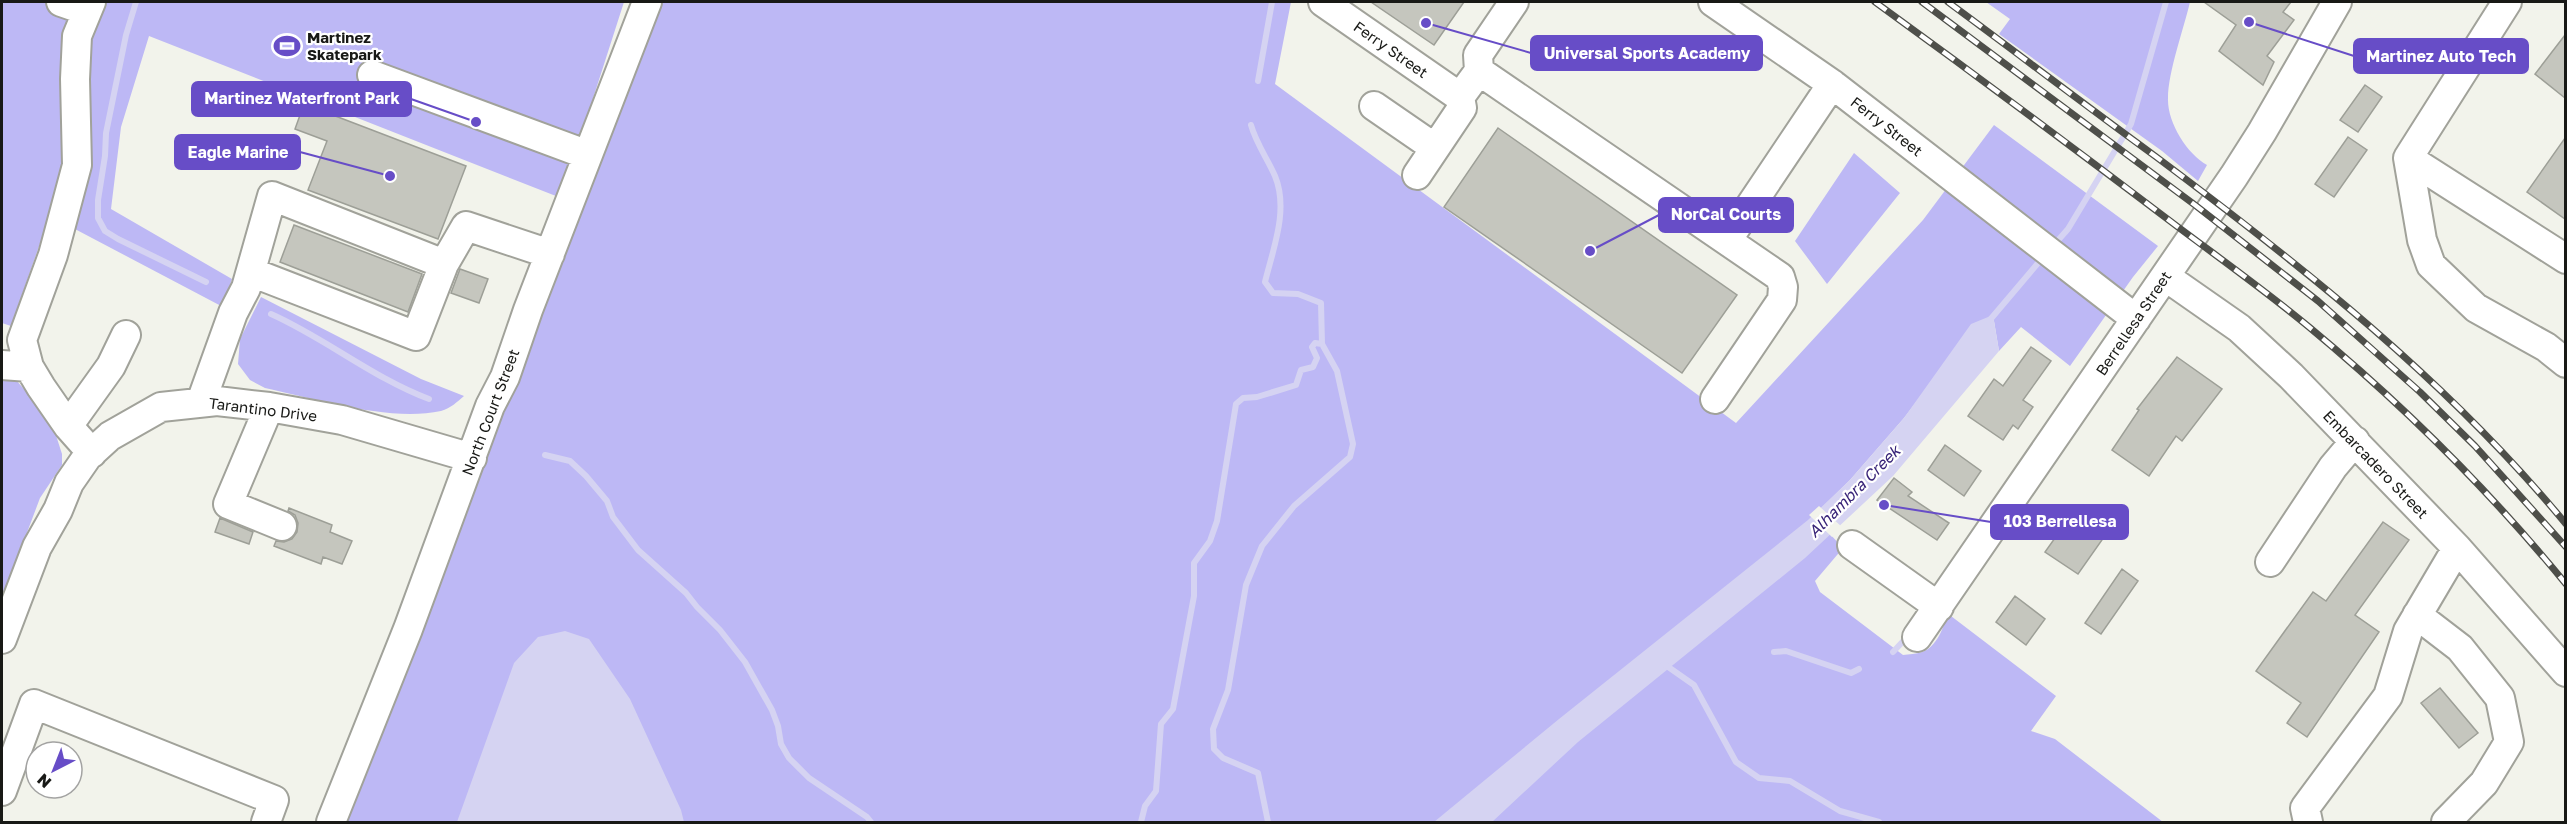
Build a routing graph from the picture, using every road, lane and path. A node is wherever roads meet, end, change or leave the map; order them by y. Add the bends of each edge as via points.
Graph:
1 (647, 2) edge
2 (1323, 2) edge
3 (1514, 2) edge
4 (1713, 2) edge
5 (2337, 2) edge
6 (2507, 2) edge
7 (80, 5) edge
8 (1479, 71) junction
9 (372, 75) dead end
10 (1832, 84) junction
11 (1460, 97) junction
12 (1374, 106) dead end
13 (1435, 148) junction
14 (588, 155) junction
15 (2408, 158) junction
16 (1417, 175) dead end
17 (1728, 239) junction
18 (550, 254) junction
19 (2565, 260) edge
20 (444, 264) junction
21 (251, 272) junction
22 (2166, 277) junction
23 (2136, 319) junction
24 (126, 334) dead end
25 (12, 335) edge
26 (2565, 363) edge
27 (15, 366) edge
28 (1715, 399) dead end
29 (201, 402) junction
30 (269, 407) junction
31 (68, 426) junction
32 (2355, 441) junction
33 (92, 453) junction
34 (472, 458) junction
35 (282, 526) dead end
36 (1852, 545) dead end
37 (2457, 548) junction
38 (2270, 562) dead end
39 (1939, 607) junction
40 (2417, 615) junction
41 (1917, 637) dead end
42 (2, 639) edge
43 (2565, 672) edge
44 (2, 791) edge
45 (266, 822) edge
46 (332, 822) edge
47 (2308, 822) edge
48 (2446, 822) edge

1 - 14 street, North Court Street
2 - 11 street, Ferry Street
3 - 8 street via 1478,55
4 - 10 street, Ferry Street
5 - 22 street, Berrellesa Street via 2262,132
6 - 15 street
7 - 25 street via 75,79 76,165 53,255
8 - 11 street
8 - 17 street
9 - 14 street
10 - 17 street
10 - 23 street, Ferry Street
11 - 13 street via 1462,108
12 - 13 street
13 - 16 street
14 - 18 street, North Court Street
15 - 19 street
15 - 26 street via 2422,240 2431,265 2476,308 2546,347
17 - 28 street via 1780,277 1782,300
18 - 20 street via 466,226
18 - 34 street, North Court Street
20 - 21 street via 416,336
20 - 21 street via 272,196
21 - 29 street
22 - 23 street, Berrellesa Street
22 - 32 street, Embarcadero Street via 2239,328
23 - 39 street, Berrellesa Street
24 - 31 street via 111,366
25 - 27 street
27 - 31 street
29 - 30 street, Tarantino Drive
29 - 33 street, Tarantino Drive via 161,407 110,436
30 - 34 street, Tarantino Drive via 342,420
30 - 35 street via 228,504
31 - 33 street
32 - 37 street, Embarcadero Street
32 - 38 street via 2333,467
33 - 42 street, Tarantino Drive via 69,483 42,536
34 - 46 street, North Court Street
36 - 39 street
37 - 40 street
37 - 43 street, Embarcadero Street
39 - 41 street, Berrellesa Street
40 - 47 street via 2408,631 2388,696 2305,808
40 - 48 street via 2460,648 2500,698 2509,742 2484,783
44 - 45 street via 34,704 274,800

